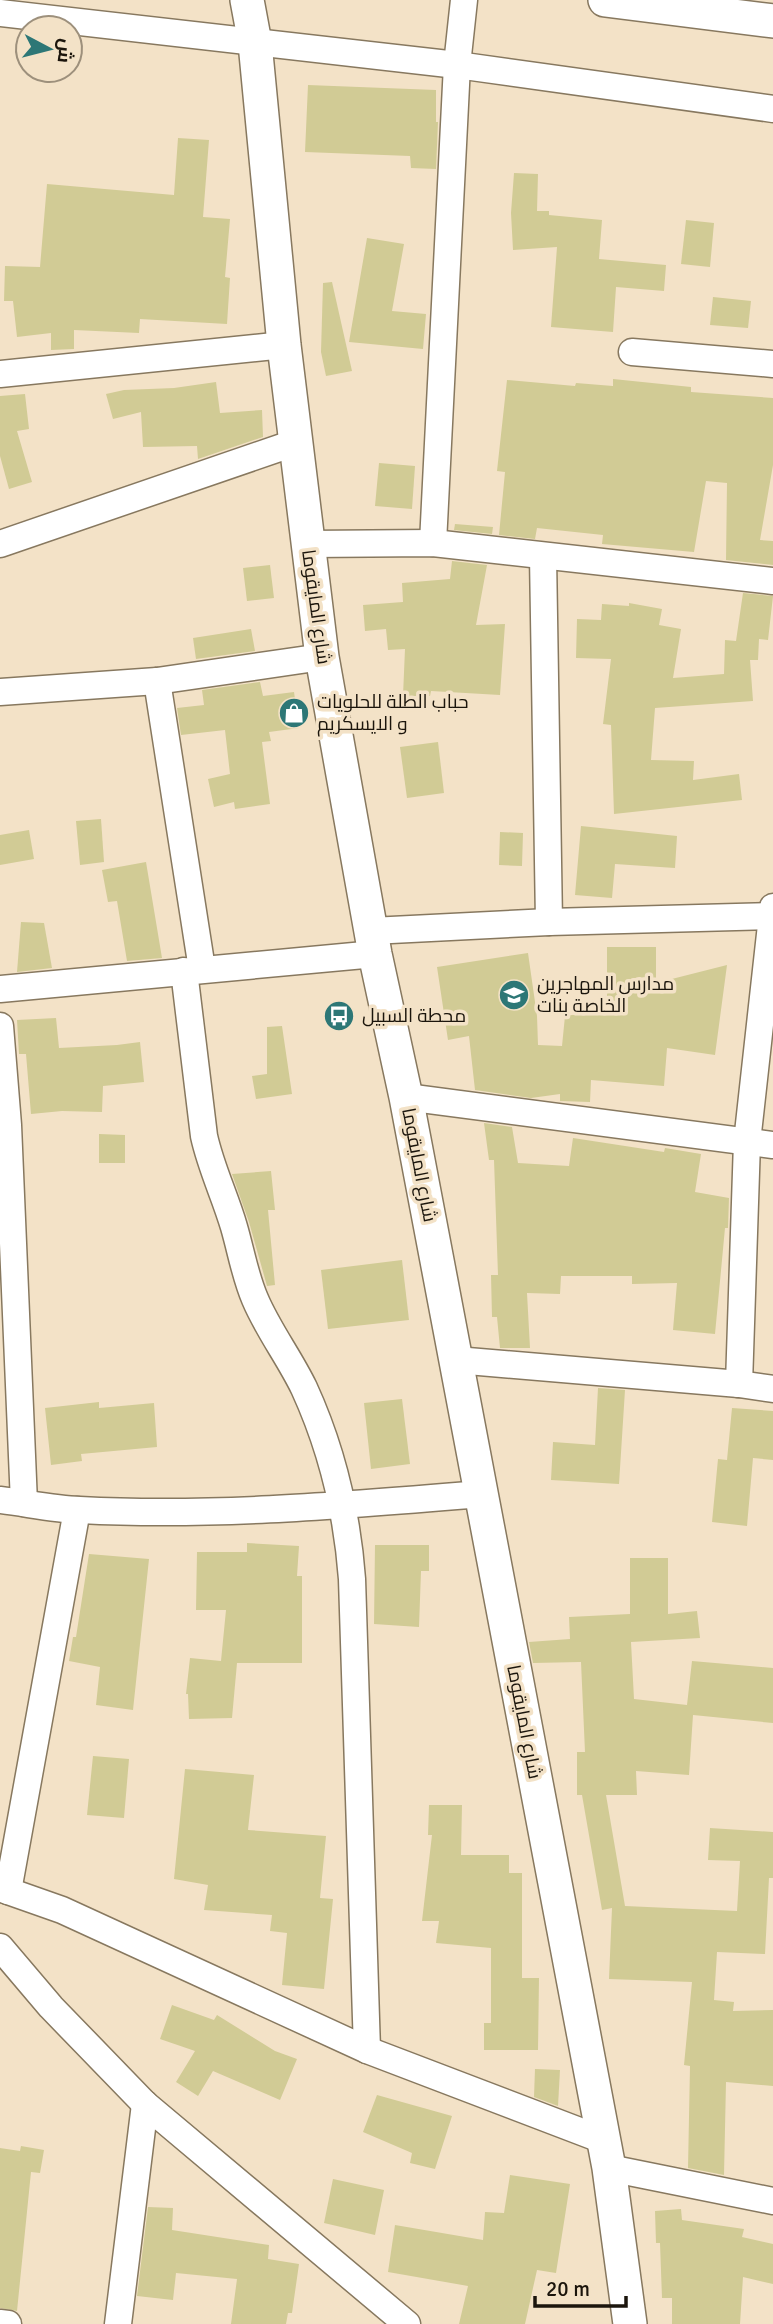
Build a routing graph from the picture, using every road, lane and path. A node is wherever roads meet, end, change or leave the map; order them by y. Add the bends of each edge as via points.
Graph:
1 (247, 0) edge
2 (464, 0) edge
3 (605, 0) edge
4 (3, 9) edge
5 (773, 21) edge
6 (256, 43) junction
7 (457, 65) junction
8 (773, 109) edge
9 (284, 345) junction
10 (632, 352) dead end
11 (773, 365) edge
12 (0, 374) edge
13 (294, 443) junction
14 (433, 543) junction
15 (0, 544) edge
16 (308, 544) junction
17 (543, 556) junction
18 (773, 581) edge
19 (322, 657) junction
20 (157, 681) junction
21 (0, 692) edge
22 (773, 907) edge
23 (773, 916) edge
24 (549, 922) junction
25 (373, 943) junction
26 (193, 970) junction
27 (0, 989) edge
28 (0, 1026) edge
29 (406, 1097) junction
30 (4, 1126) edge
31 (760, 1144) edge
32 (456, 1360) junction
33 (739, 1384) junction
34 (773, 1389) edge
35 (481, 1494) junction
36 (12, 1502) edge
37 (343, 1506) junction
38 (77, 1510) junction
39 (4, 1889) edge
40 (0, 1947) edge
41 (366, 2050) junction
42 (145, 2104) junction
43 (606, 2154) junction
44 (773, 2201) edge
45 (0, 2323) edge
46 (8, 2324) edge
47 (118, 2324) edge
48 (407, 2324) edge
49 (631, 2324) edge

1 - 6 street, شارع المايقوما
2 - 7 street
3 - 5 street
4 - 6 street
6 - 7 street
6 - 9 street, شارع المايقوما
7 - 8 street
7 - 14 street
9 - 12 street
9 - 13 street, شارع المايقوما
10 - 11 street
13 - 15 street
13 - 16 street, شارع المايقوما
14 - 16 street
14 - 17 street
16 - 19 street, شارع المايقوما
17 - 18 street
17 - 24 street
19 - 20 street
19 - 25 street, شارع المايقوما
20 - 21 street
20 - 26 street
22 - 23 street
23 - 24 street
23 - 31 street
24 - 25 street
25 - 26 street
25 - 29 street, شارع المايقوما
26 - 27 street
26 - 37 street via 209,1161 253,1296 303,1386 329,1450
28 - 30 street
29 - 31 street
29 - 32 street, شارع المايقوما
30 - 36 street
31 - 33 street
32 - 33 street
32 - 35 street, شارع المايقوما
33 - 34 street
35 - 37 street
35 - 43 street, شارع المايقوما
36 - 38 street
37 - 38 street via 171,1513
37 - 41 street via 352,1579
38 - 39 street
39 - 41 street via 62,1910
40 - 42 street
41 - 43 street
42 - 47 street
42 - 48 street
43 - 44 street
43 - 49 street, شارع المايقوما
45 - 46 street

